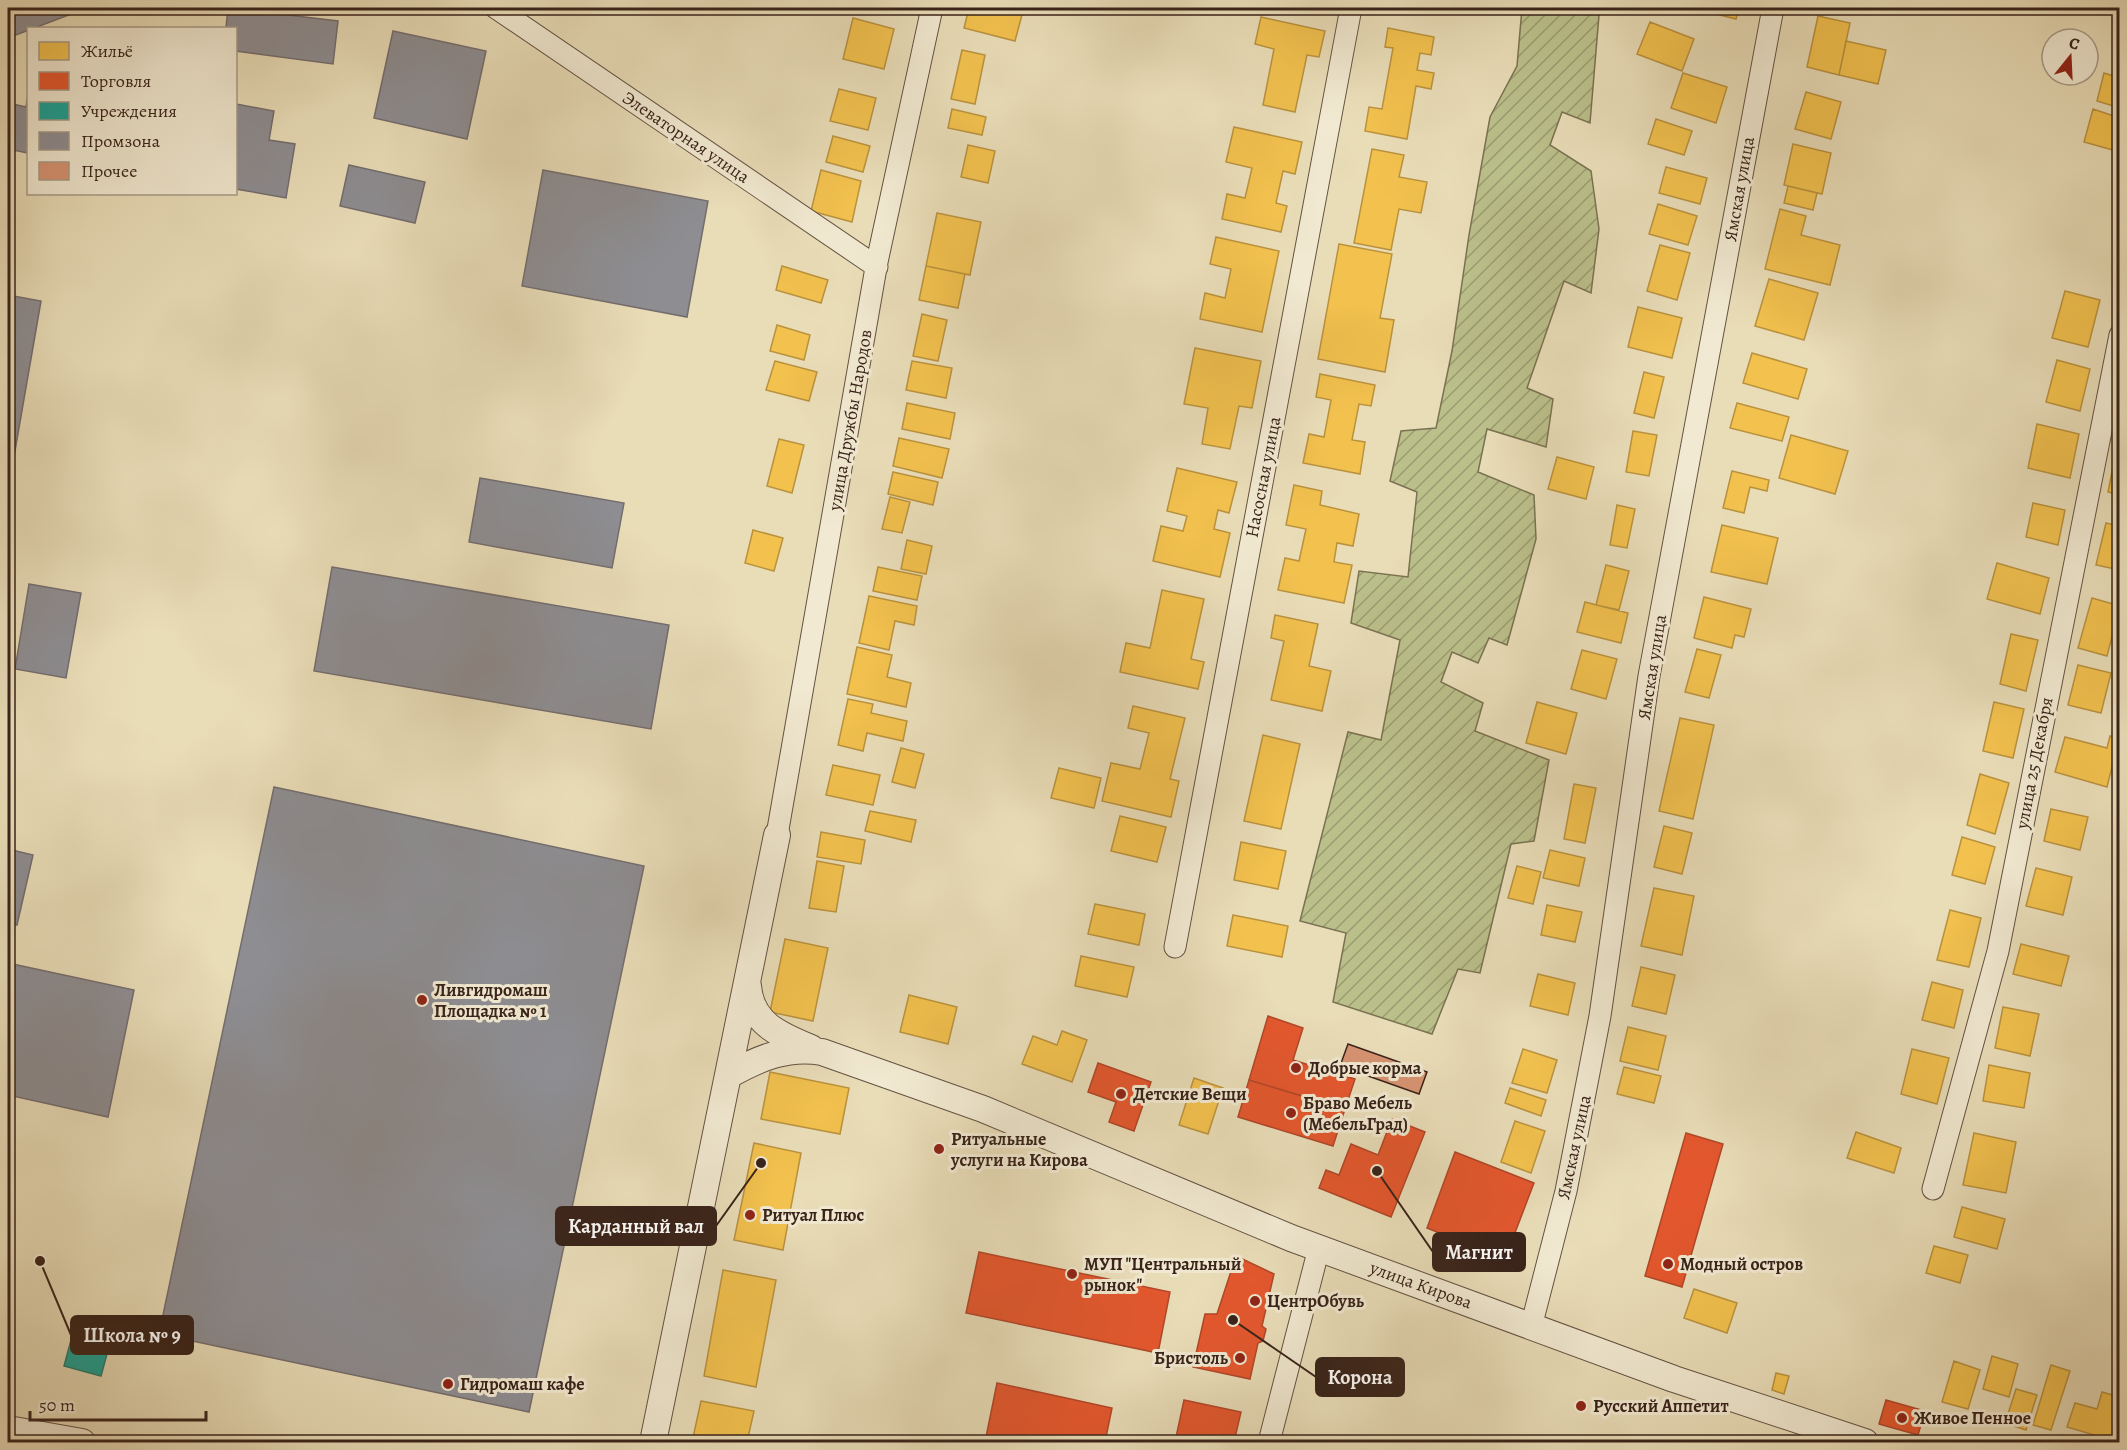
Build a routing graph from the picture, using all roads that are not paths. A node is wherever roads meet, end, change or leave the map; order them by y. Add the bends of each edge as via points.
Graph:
1 (496, 8) edge
2 (932, 8) edge
3 (1351, 8) edge
4 (1773, 8) edge
5 (877, 267) junction
6 (2120, 334) edge
7 (777, 835) joint
8 (1175, 946) dead end
9 (748, 983) junction
10 (822, 1052) junction
11 (729, 1075) junction
12 (1933, 1189) dead end
13 (1319, 1248) junction
14 (1531, 1327) junction
15 (8, 1429) edge
16 (82, 1443) edge
17 (653, 1443) edge
18 (1269, 1443) edge
19 (1865, 1443) edge

1 - 5 street, Элеваторная улица
2 - 5 street, улица Дружбы Народов
3 - 8 street, Насосная улица
4 - 14 street, Ямская улица via 1649,676 1600,1016 1566,1191
5 - 7 street, улица Дружбы Народов
6 - 12 street, улица 25 Декабря via 1998,951
7 - 9 street
9 - 10 street, улица Кирова via 750,1003 761,1021 786,1038
9 - 11 street
10 - 11 street via 777,1053
10 - 13 street, улица Кирова via 983,1109
11 - 17 street
13 - 14 street, улица Кирова
13 - 18 street
14 - 19 street, улица Кирова
15 - 16 street

